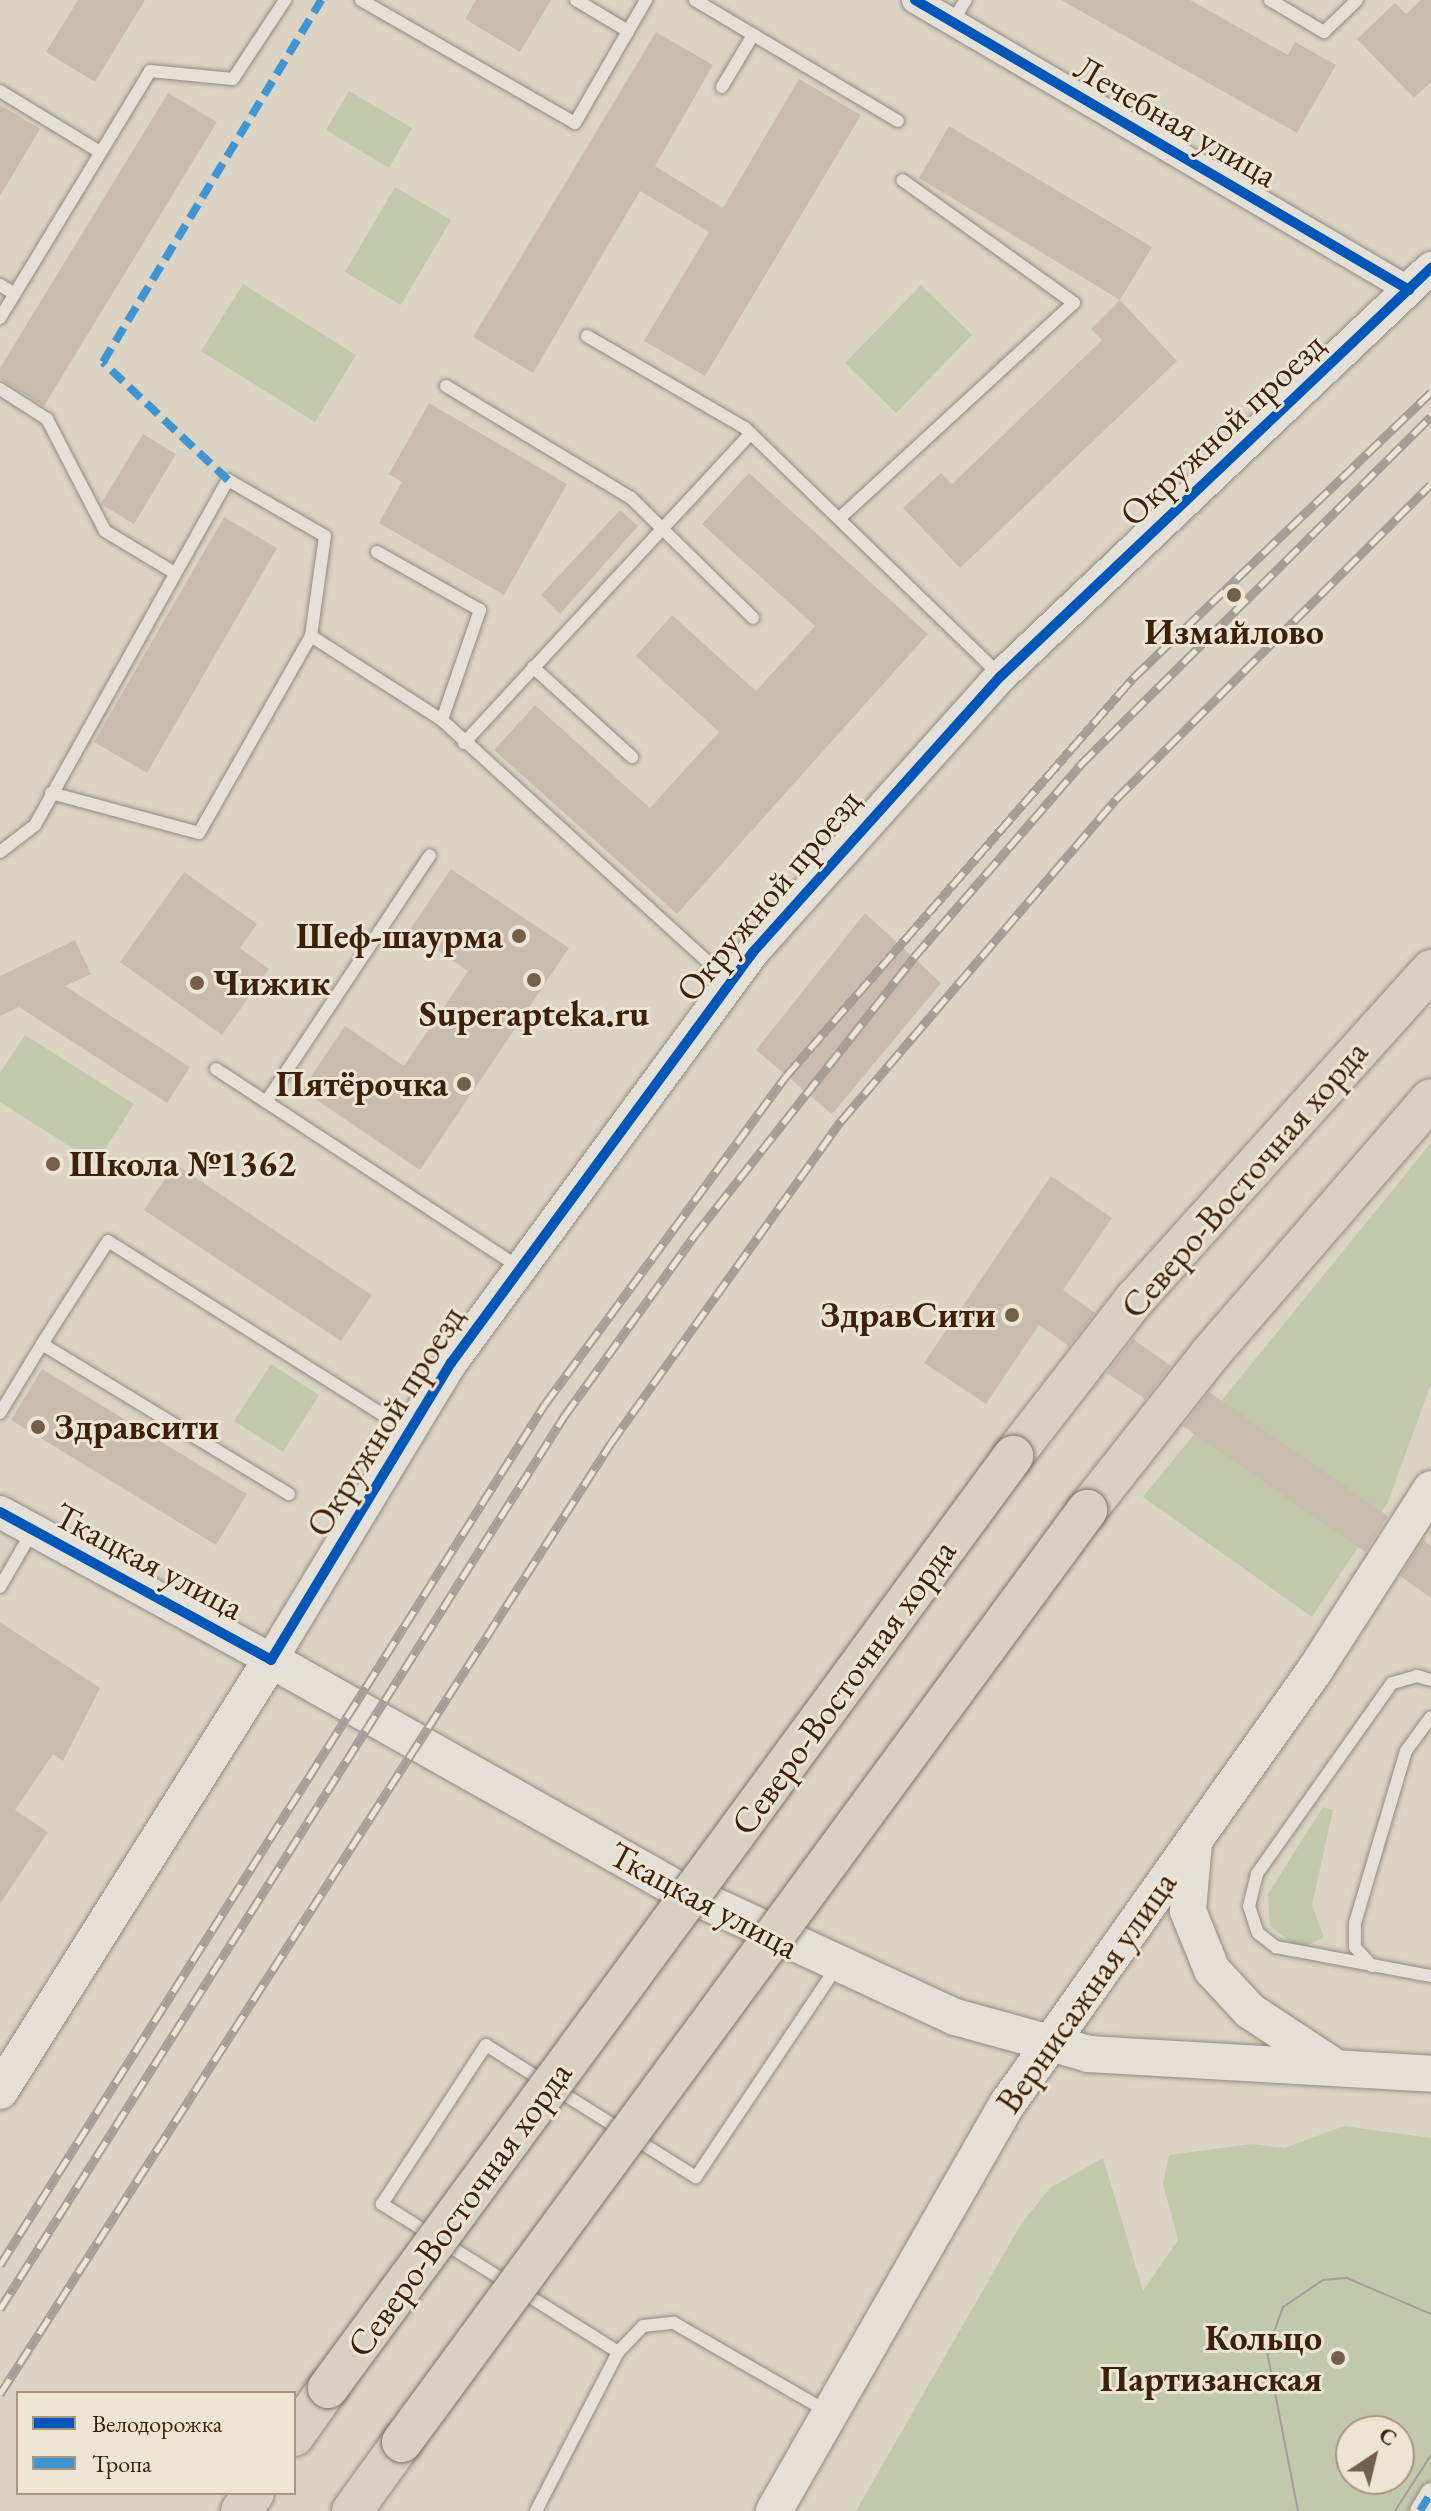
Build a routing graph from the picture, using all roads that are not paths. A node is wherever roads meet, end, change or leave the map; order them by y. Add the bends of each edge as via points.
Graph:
1 (285, 0) edge
2 (361, 0) edge
3 (576, 0) edge
4 (646, 0) edge
5 (695, 0) edge
6 (915, 0) edge
7 (1270, 0) edge
8 (1357, 0) edge
9 (959, 11) edge
10 (628, 31) junction
11 (753, 35) junction
12 (722, 87) dead end
13 (0, 91) edge
14 (898, 121) dead end
15 (100, 152) junction
16 (902, 180) dead end
17 (1420, 279) edge
18 (0, 285) edge
19 (15, 294) junction
20 (0, 318) edge
21 (587, 336) dead end
22 (446, 386) dead end
23 (0, 389) edge
24 (751, 433) junction
25 (842, 516) junction
26 (661, 531) junction
27 (377, 552) dead end
28 (175, 573) junction
29 (753, 618) dead end
30 (311, 636) junction
31 (533, 667) junction
32 (1001, 676) junction
33 (442, 720) junction
34 (464, 743) junction
35 (632, 757) dead end
36 (51, 793) junction
37 (0, 852) edge
38 (430, 855) dead end
39 (1431, 970) edge
40 (729, 981) junction
41 (216, 1069) dead end
42 (1431, 1099) edge
43 (266, 1102) junction
44 (519, 1267) junction
45 (42, 1344) junction
46 (0, 1413) edge
47 (407, 1430) junction
48 (289, 1494) dead end
49 (1430, 1494) edge
50 (0, 1512) edge
51 (33, 1530) junction
52 (0, 1587) edge
53 (271, 1660) junction
54 (1431, 1680) edge
55 (1431, 1717) edge
56 (1196, 1834) junction
57 (836, 1968) junction
58 (1375, 1968) junction
59 (1431, 1973) edge
60 (1045, 2047) junction
61 (1331, 2064) junction
62 (1431, 2074) edge
63 (0, 2091) edge
64 (618, 2352) junction
65 (828, 2412) junction
66 (296, 2433) edge
67 (1431, 2493) edge
68 (352, 2511) edge
69 (536, 2511) edge
70 (774, 2511) edge
71 (1420, 2511) edge

1 - 15 lane via 233,79 150,71
2 - 10 lane via 575,123
3 - 10 lane
4 - 10 lane
5 - 11 lane
6 - 9 street, Лечебная улица
7 - 8 lane via 1324,32
9 - 17 street, Лечебная улица
11 - 12 lane
11 - 14 lane
13 - 15 lane
15 - 19 lane
16 - 25 lane via 1074,303
17 - 32 street, Окружной проезд
18 - 19 lane
19 - 20 lane
21 - 24 lane
22 - 26 lane via 631,498
23 - 28 lane via 47,419 105,531
24 - 25 lane
24 - 26 lane
25 - 32 lane
26 - 29 lane
26 - 31 lane
27 - 33 lane via 480,610
28 - 30 lane via 228,480 325,536
28 - 36 lane
30 - 33 lane
30 - 36 lane via 199,833
31 - 34 lane
31 - 35 lane
32 - 40 street, Окружной проезд
33 - 34 lane
34 - 40 lane
36 - 37 lane via 35,825
38 - 43 lane
39 - 66 main road, Северо-Восточная хорда, bridge via 1135,1299 1013,1456
40 - 44 street, Окружной проезд
41 - 43 lane
42 - 68 main road, bridge via 1210,1354 1087,1510
43 - 44 lane
44 - 47 street, Окружной проезд
45 - 46 lane
45 - 47 lane via 108,1241
45 - 48 lane
47 - 53 street, Окружной проезд
49 - 56 main road, Вернисажная улица
50 - 51 street, Ткацкая улица
51 - 52 lane
51 - 53 street, Ткацкая улица
53 - 57 main road, Ткацкая улица via 678,1889
53 - 63 main road, Окружной проезд
54 - 58 lane via 1392,1683 1257,1874 1249,1906 1258,1933 1276,1947
55 - 58 lane via 1406,1751 1355,1923 1355,1947
56 - 60 main road, Вернисажная улица
56 - 61 main road via 1188,1911 1212,1970 1250,2011
57 - 60 main road, Ткацкая улица
57 - 64 lane via 696,2177 486,2045 382,2204
58 - 59 lane
60 - 61 main road, Ткацкая улица via 1158,2060
60 - 65 main road, Вернисажная улица
61 - 62 main road, Ткацкая улица
64 - 65 lane via 643,2326 674,2323
64 - 69 lane
65 - 70 main road, Вернисажная улица
67 - 71 street

